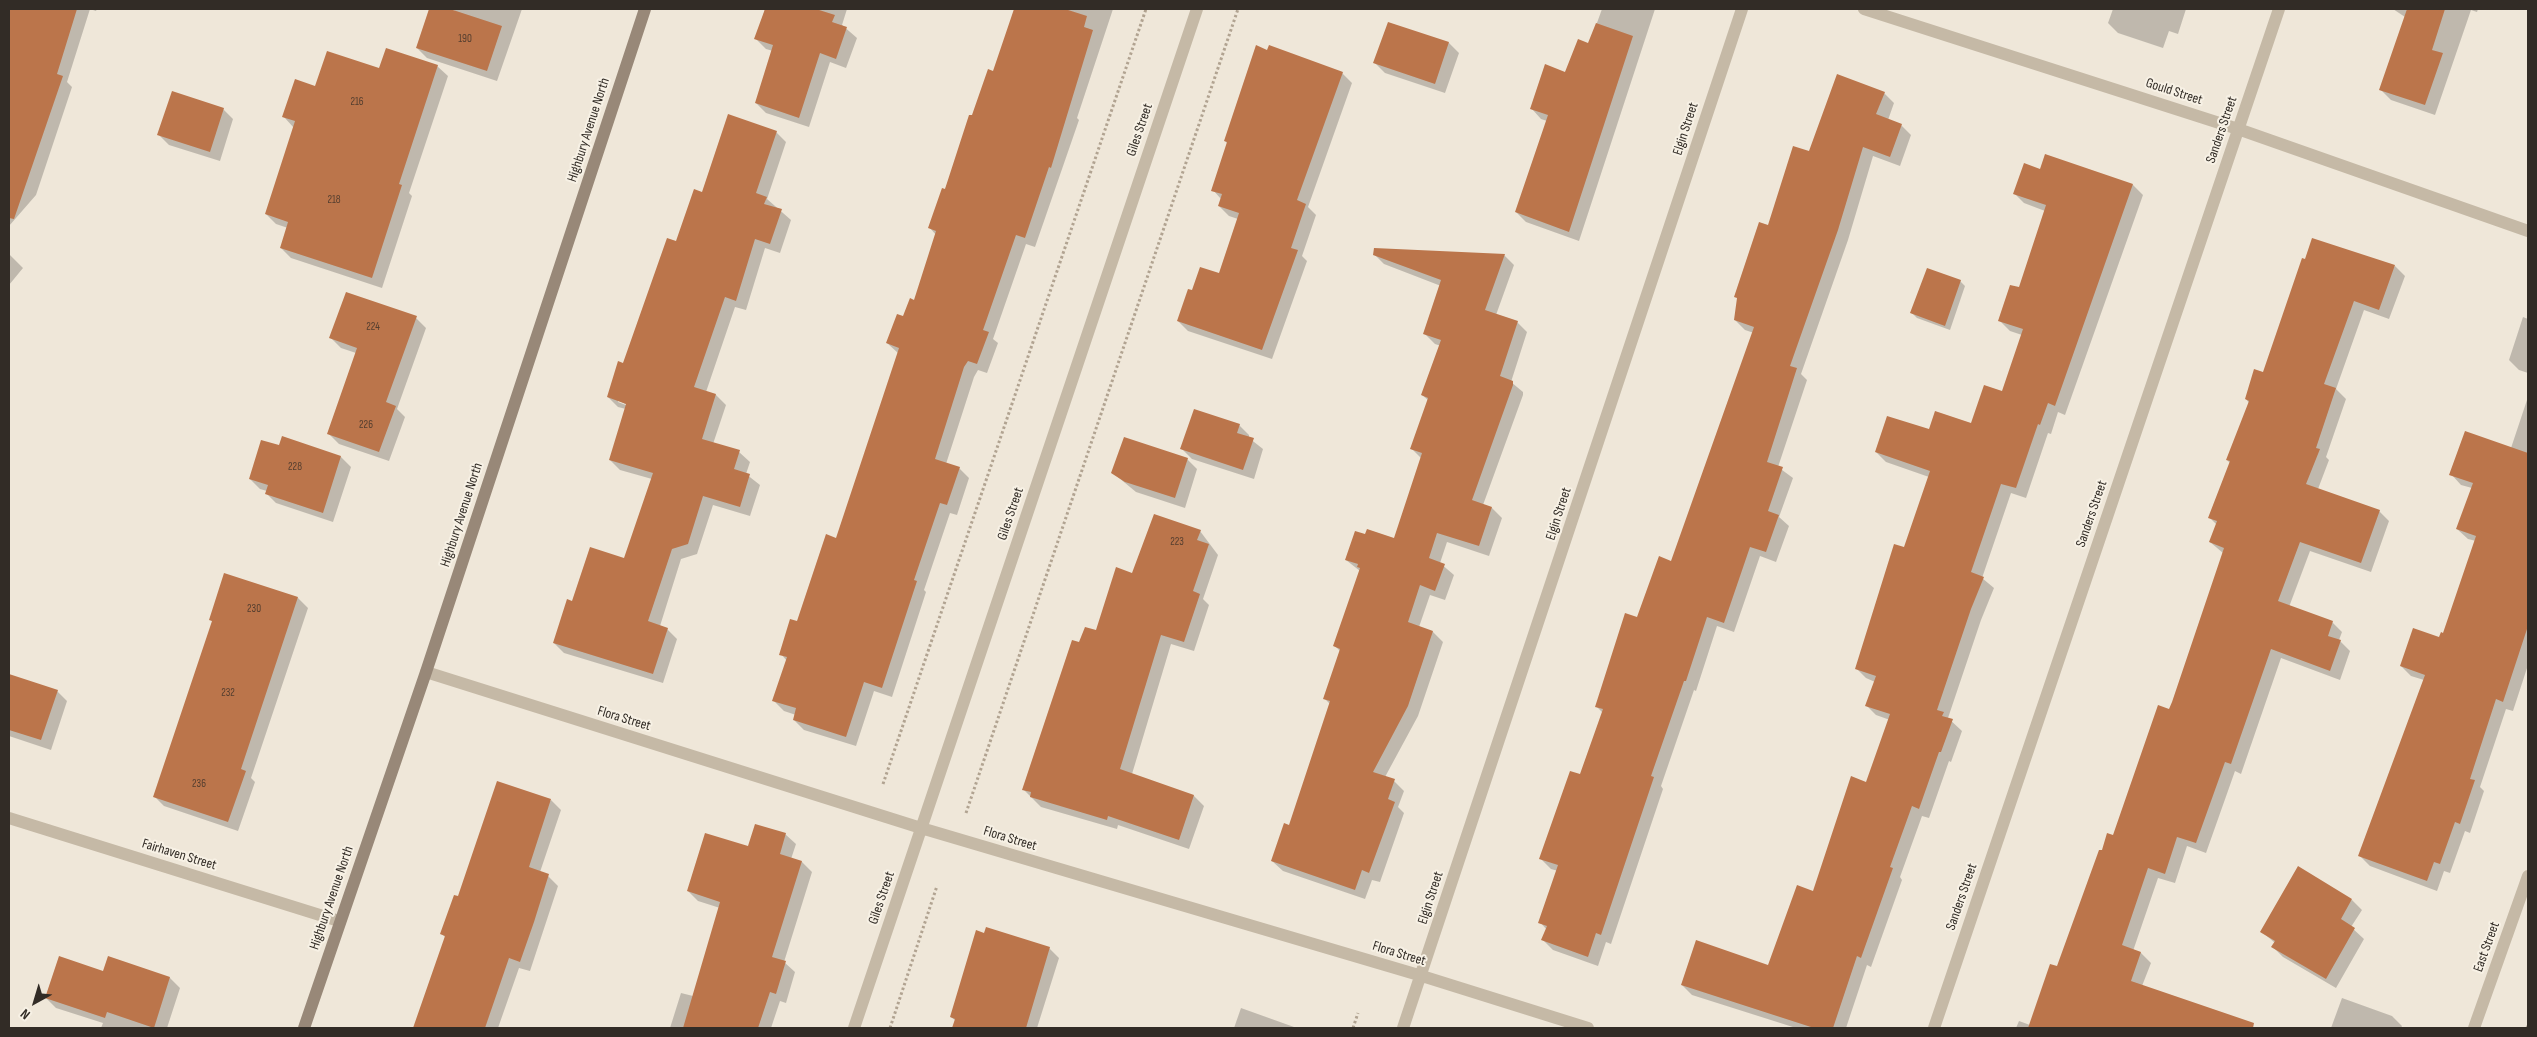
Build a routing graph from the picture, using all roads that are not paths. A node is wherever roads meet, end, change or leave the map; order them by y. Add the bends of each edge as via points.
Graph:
1 (645, 9) edge
2 (1197, 9) edge
3 (1742, 9) edge
4 (1864, 9) edge
5 (2279, 9) edge
6 (2238, 129) junction
7 (2528, 231) edge
8 (426, 672) junction
9 (9, 818) edge
10 (921, 828) junction
11 (2528, 876) edge
12 (340, 921) junction
13 (1422, 976) junction
14 (304, 1028) edge
15 (854, 1028) edge
16 (1403, 1028) edge
17 (1588, 1028) edge
18 (1934, 1028) edge
19 (2474, 1028) edge

1 - 8 main road, Highbury Avenue North
2 - 10 street, Giles Street
3 - 13 street, Elgin Street
4 - 6 street, Gould Street
5 - 6 street, Sanders Street
6 - 7 street, Gould Street
6 - 18 street, Sanders Street
8 - 10 street, Flora Street
8 - 12 main road, Highbury Avenue North
9 - 12 street, Fairhaven Street
10 - 13 street, Flora Street
10 - 15 street, Giles Street
11 - 19 street, East Street
12 - 14 main road, Highbury Avenue North
13 - 16 street, Elgin Street
13 - 17 street, Flora Street

